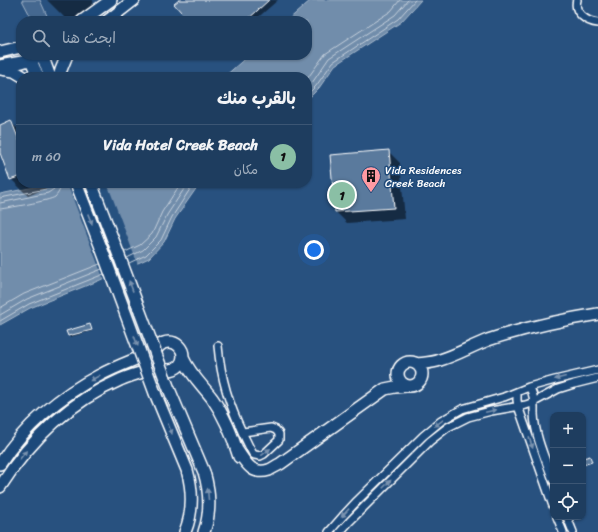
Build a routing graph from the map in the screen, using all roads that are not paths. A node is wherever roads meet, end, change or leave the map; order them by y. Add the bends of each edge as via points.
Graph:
1 (111, 0) edge
2 (134, 0) edge
3 (577, 0) edge
4 (89, 16) edge
5 (114, 16) edge
6 (598, 23) edge
7 (16, 48) edge
8 (0, 52) edge
9 (25, 60) edge
10 (31, 60) edge
11 (45, 60) edge
12 (65, 60) edge
13 (0, 68) edge
14 (16, 72) edge
15 (36, 72) edge
16 (48, 72) edge
17 (60, 72) edge
18 (78, 188) edge
19 (93, 188) edge
20 (598, 314) edge
21 (218, 346) dead end
22 (156, 350) junction
23 (183, 358) junction
24 (439, 361) junction
25 (416, 364) junction
26 (161, 367) junction
27 (173, 369) junction
28 (598, 370) edge
29 (398, 371) junction
30 (422, 377) junction
31 (598, 378) edge
32 (196, 379) junction
33 (406, 386) junction
34 (529, 387) junction
35 (385, 389) junction
36 (517, 392) junction
37 (534, 402) junction
38 (230, 406) junction
39 (518, 406) junction
40 (220, 411) junction
41 (243, 432) junction
42 (0, 464) edge
43 (550, 471) edge
44 (0, 487) edge
45 (550, 497) edge
46 (558, 520) edge
47 (568, 520) edge
48 (184, 532) edge
49 (204, 532) edge
50 (329, 532) edge
51 (340, 532) edge
52 (563, 532) edge
53 (573, 532) edge

1 - 4 street
2 - 5 street
3 - 6 street via 579,13 589,21
7 - 8 street
9 - 13 street
10 - 15 street
11 - 16 street
12 - 17 street
13 - 14 street
18 -> 48 street, bridge via 187,470 192,498
49 -> 19 street, bridge via 209,502 204,472 169,389
20 - 24 street via 503,335
21 - 38 street
22 - 23 street via 165,343 172,342 180,347
22 - 26 street via 155,356
22 -> 42 street via 116,367 73,391 37,419
23 - 27 street via 180,365
23 - 32 street
24 - 25 street
24 - 30 street
25 - 29 street via 405,363
25 - 30 street via 421,368
26 - 27 street
44 -> 26 street via 39,437 76,404 121,380
27 - 32 street
28 -> 34 street
29 - 33 street via 400,382
29 - 35 street
30 - 33 street via 416,385
31 - 37 street via 558,389
32 - 40 street
33 - 35 street
34 - 36 street
34 - 37 street
35 - 40 street via 280,464 268,476 252,476 246,472
36 - 39 street
36 -> 50 street via 462,409 441,421 357,501
37 - 39 street
37 - 43 street via 538,436
38 - 40 street
38 - 41 street
39 -> 45 street
51 -> 39 street via 438,434 468,417
41 -> 41 street via 251,452 257,456 262,456 280,436 274,428
46 - 52 street
47 - 53 street

